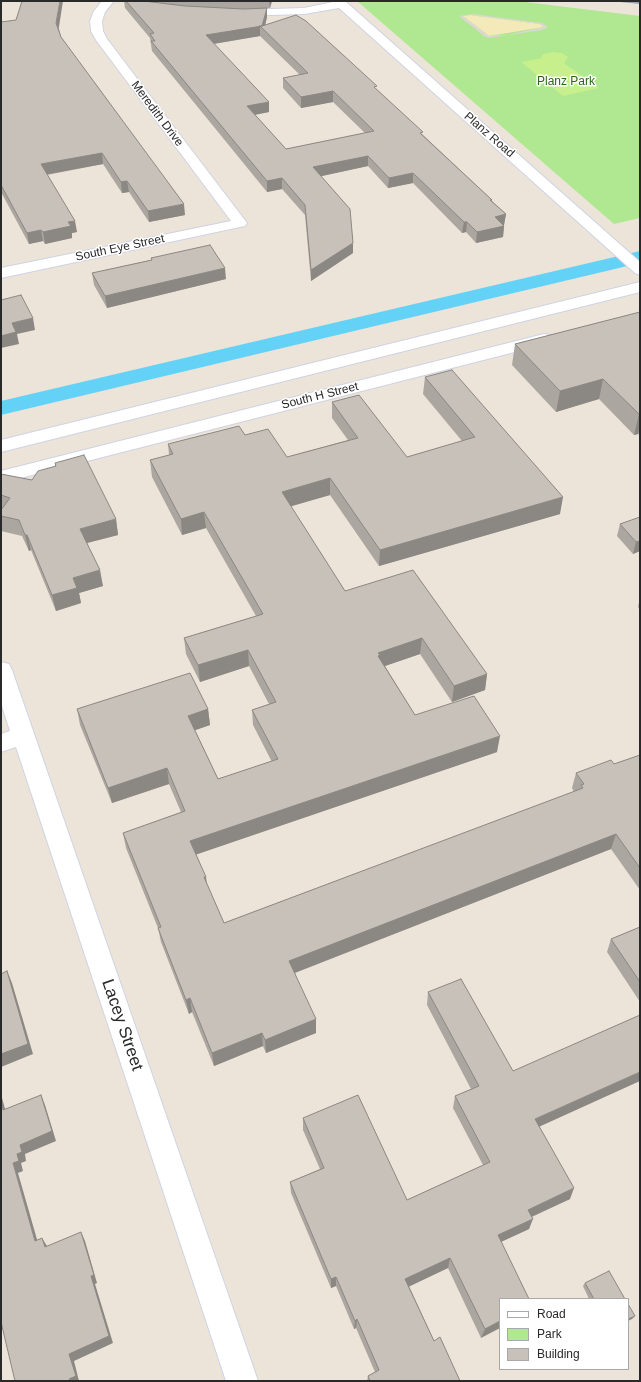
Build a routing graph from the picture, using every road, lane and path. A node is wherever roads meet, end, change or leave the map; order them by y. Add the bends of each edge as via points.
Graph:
1 (110, 1) edge
2 (340, 3) edge
3 (230, 13) edge
4 (240, 223) joint
5 (638, 268) edge
6 (1, 273) edge
7 (640, 286) edge
8 (558, 335) edge
9 (1, 446) edge
10 (1, 477) edge
11 (1, 670) edge
12 (13, 740) edge
13 (242, 1381) edge

1 - 4 street, Meredith Drive via 100,11 96,31
2 - 3 street via 304,11
2 - 5 street, Planz Road
4 - 6 street, South Eye Street
7 - 9 street
8 - 10 street, South H Street
11 - 12 street, Lacey Street
12 - 13 street, Lacey Street

